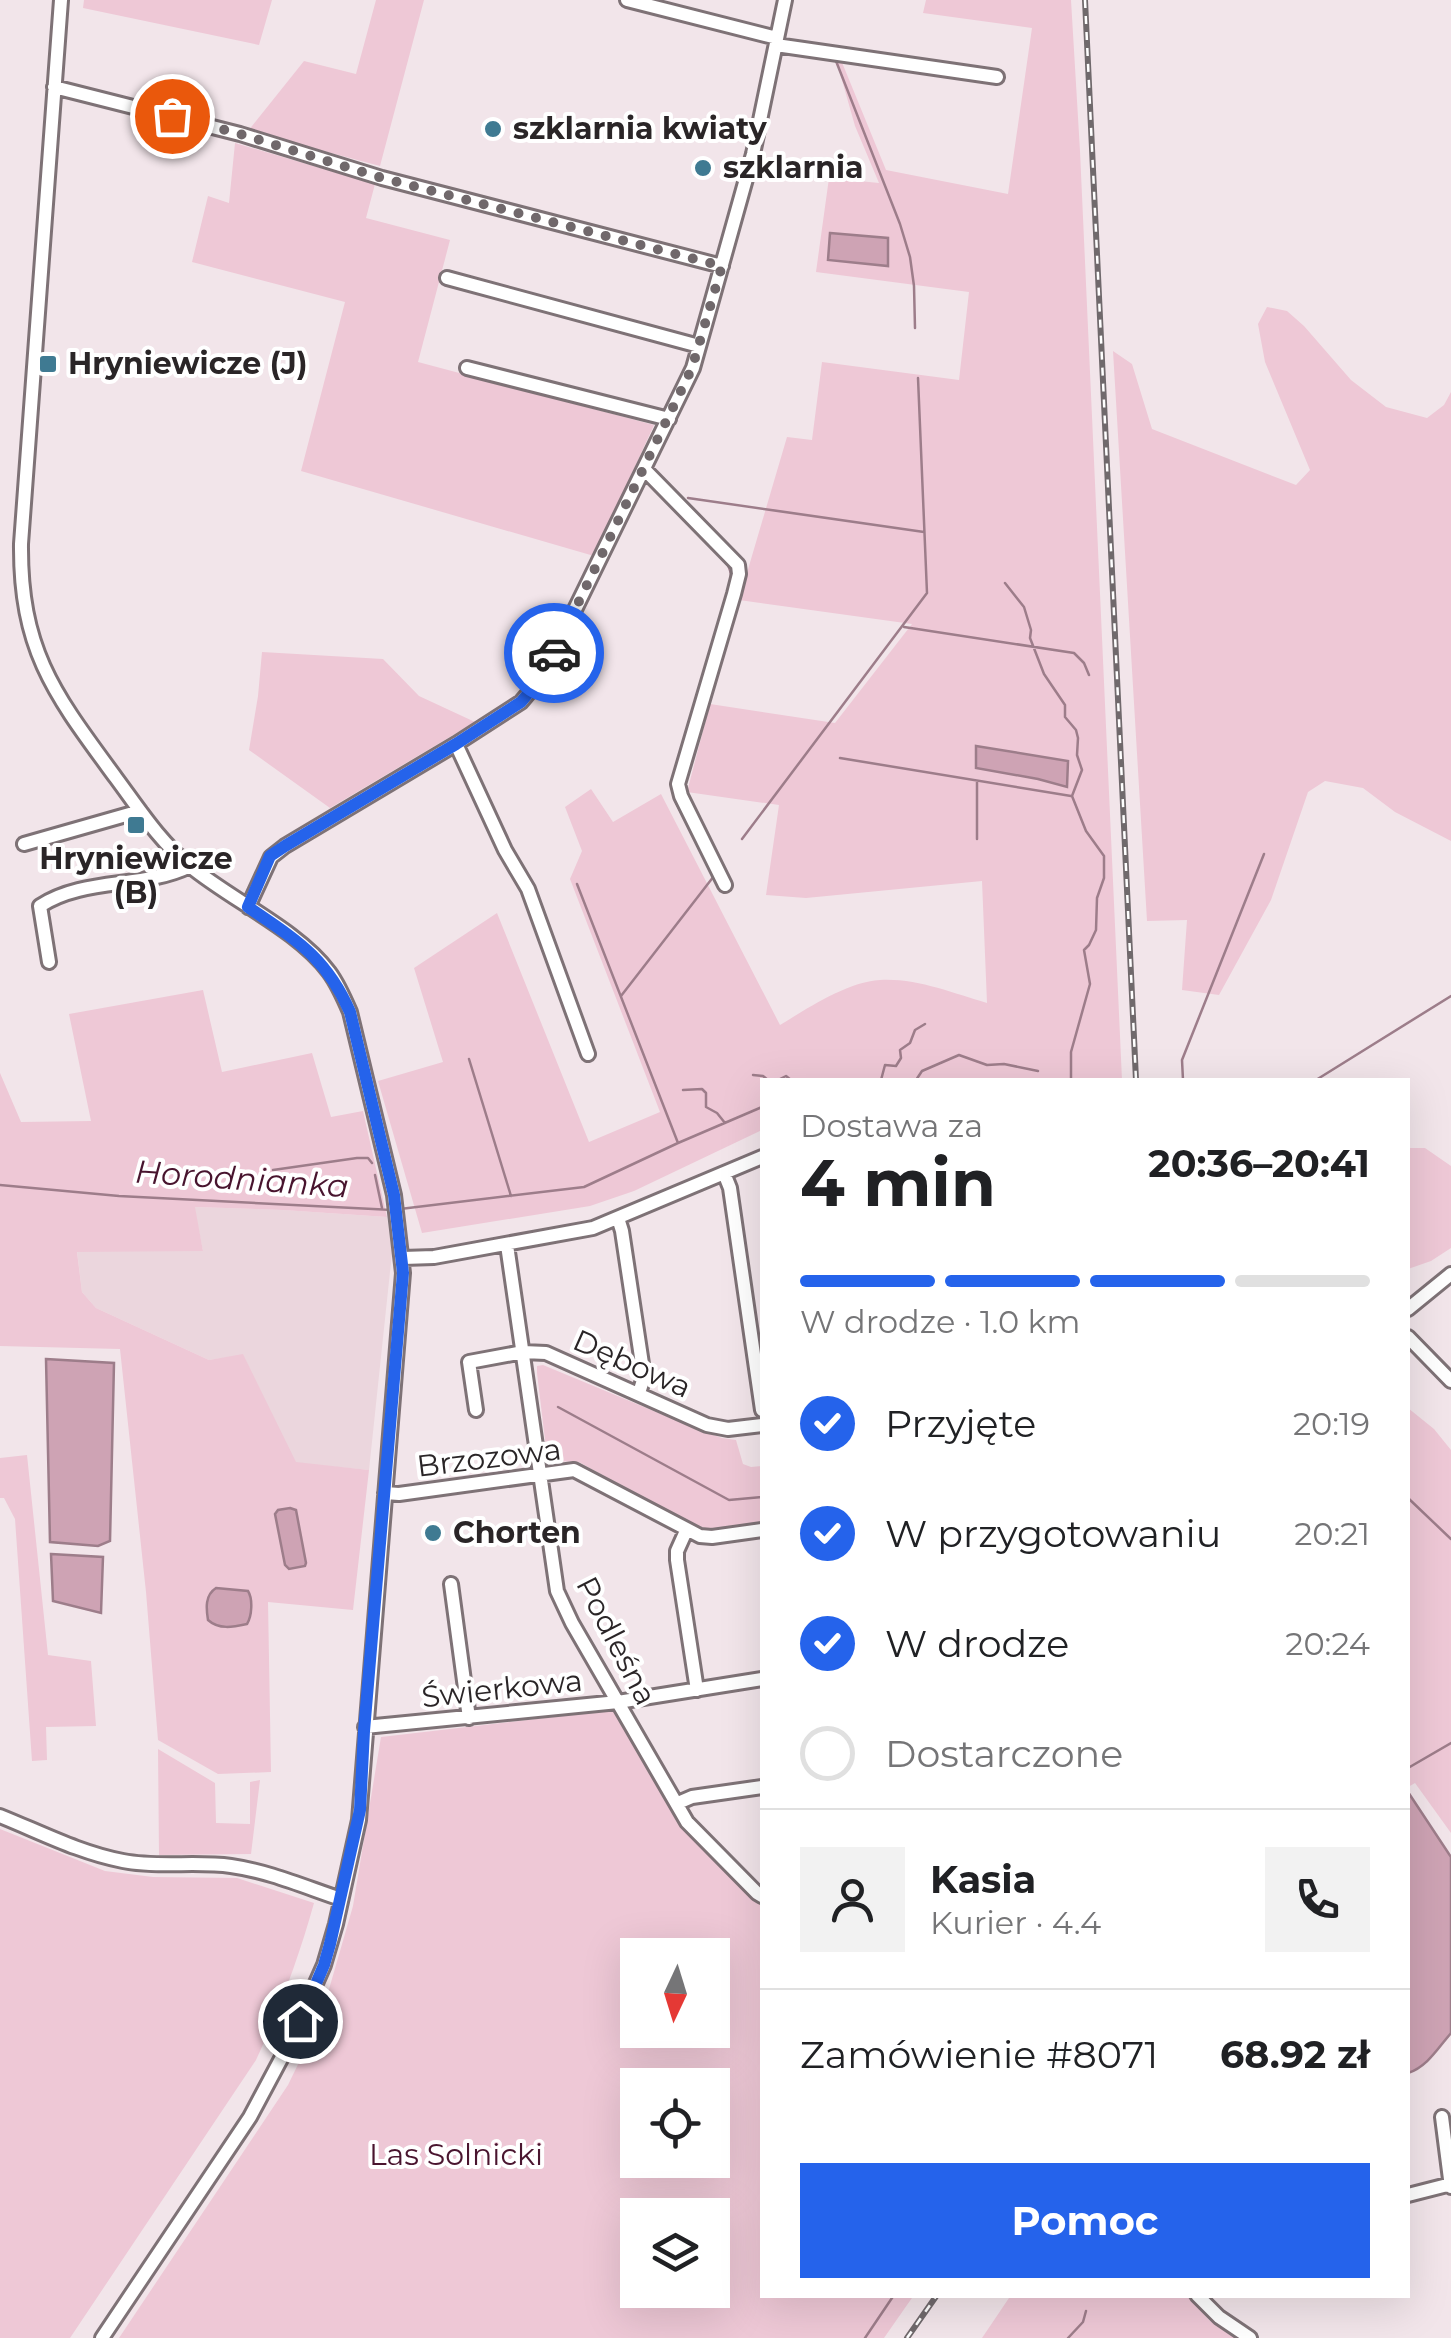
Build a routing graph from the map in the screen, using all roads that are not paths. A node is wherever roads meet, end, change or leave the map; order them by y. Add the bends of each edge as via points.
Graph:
1 (61, 0) edge
2 (628, 0) edge
3 (785, 0) edge
4 (776, 42) junction
5 (997, 77) dead end
6 (54, 87) junction
7 (722, 266) junction
8 (447, 278) dead end
9 (699, 346) junction
10 (467, 368) dead end
11 (669, 419) junction
12 (644, 470) junction
13 (456, 744) junction
14 (140, 811) junction
15 (24, 844) dead end
16 (190, 866) junction
17 (724, 885) dead end
18 (248, 907) junction
19 (49, 962) dead end
20 (588, 1054) dead end
21 (760, 1159) edge
22 (724, 1173) junction
23 (618, 1218) junction
24 (508, 1245) junction
25 (403, 1258) junction
26 (1451, 1274) edge
27 (1410, 1307) edge
28 (1410, 1339) edge
29 (523, 1352) junction
30 (1451, 1380) edge
31 (639, 1393) junction
32 (760, 1396) edge
33 (476, 1410) dead end
34 (760, 1425) edge
35 (540, 1473) junction
36 (385, 1493) junction
37 (760, 1530) edge
38 (686, 1531) junction
39 (452, 1584) dead end
40 (760, 1679) edge
41 (697, 1690) junction
42 (618, 1702) junction
43 (470, 1718) junction
44 (365, 1728) junction
45 (760, 1787) edge
46 (678, 1803) junction
47 (0, 1816) edge
48 (760, 1895) edge
49 (341, 1899) junction
50 (1442, 2117) dead end
51 (1451, 2185) edge
52 (1410, 2195) edge
53 (1200, 2298) edge
54 (102, 2338) edge
55 (1250, 2338) edge

1 - 6 street
2 - 4 street
3 - 4 street
4 - 5 street
4 - 7 street
6 - 7 street
6 - 14 street via 22,526 24,598 36,650 59,698
7 - 9 street
8 - 9 street
9 - 11 street
10 - 11 street
11 - 12 street
12 - 13 street via 534,690
12 - 17 street via 738,565 678,784
13 - 18 street via 270,856
13 - 20 street via 528,889
14 - 15 street
14 - 16 street
16 - 18 street
16 - 19 street via 66,893 40,906
18 - 25 street via 307,948 328,970 350,1012
21 - 22 street
22 - 23 street
22 - 32 street
23 - 24 street
23 - 31 street via 644,1377
24 - 25 street
24 - 29 street, Podleśna
25 - 36 street
26 - 27 street
28 - 30 street
29 - 31 street, Dębowa via 546,1353
29 - 33 street, Dębowa via 470,1362
29 - 35 street, Podleśna
31 - 34 street, Dębowa via 707,1425
35 - 36 street, Brzozowa
35 - 38 street, Brzozowa via 574,1470
35 - 42 street, Podleśna via 557,1591
36 - 44 street
37 - 38 street, Brzozowa via 712,1537
38 - 41 street via 677,1560
39 - 43 street
40 - 41 street, Świerkowa
41 - 42 street, Świerkowa
42 - 43 street, Świerkowa
42 - 46 street, Podleśna
43 - 44 street, Świerkowa
44 - 49 street via 360,1810
45 - 46 street
46 - 48 street, Podleśna via 687,1822
47 - 49 street via 120,1861 232,1866
49 - 54 street via 324,1965 266,2090
50 - 51 street
51 - 52 street
53 - 55 street

